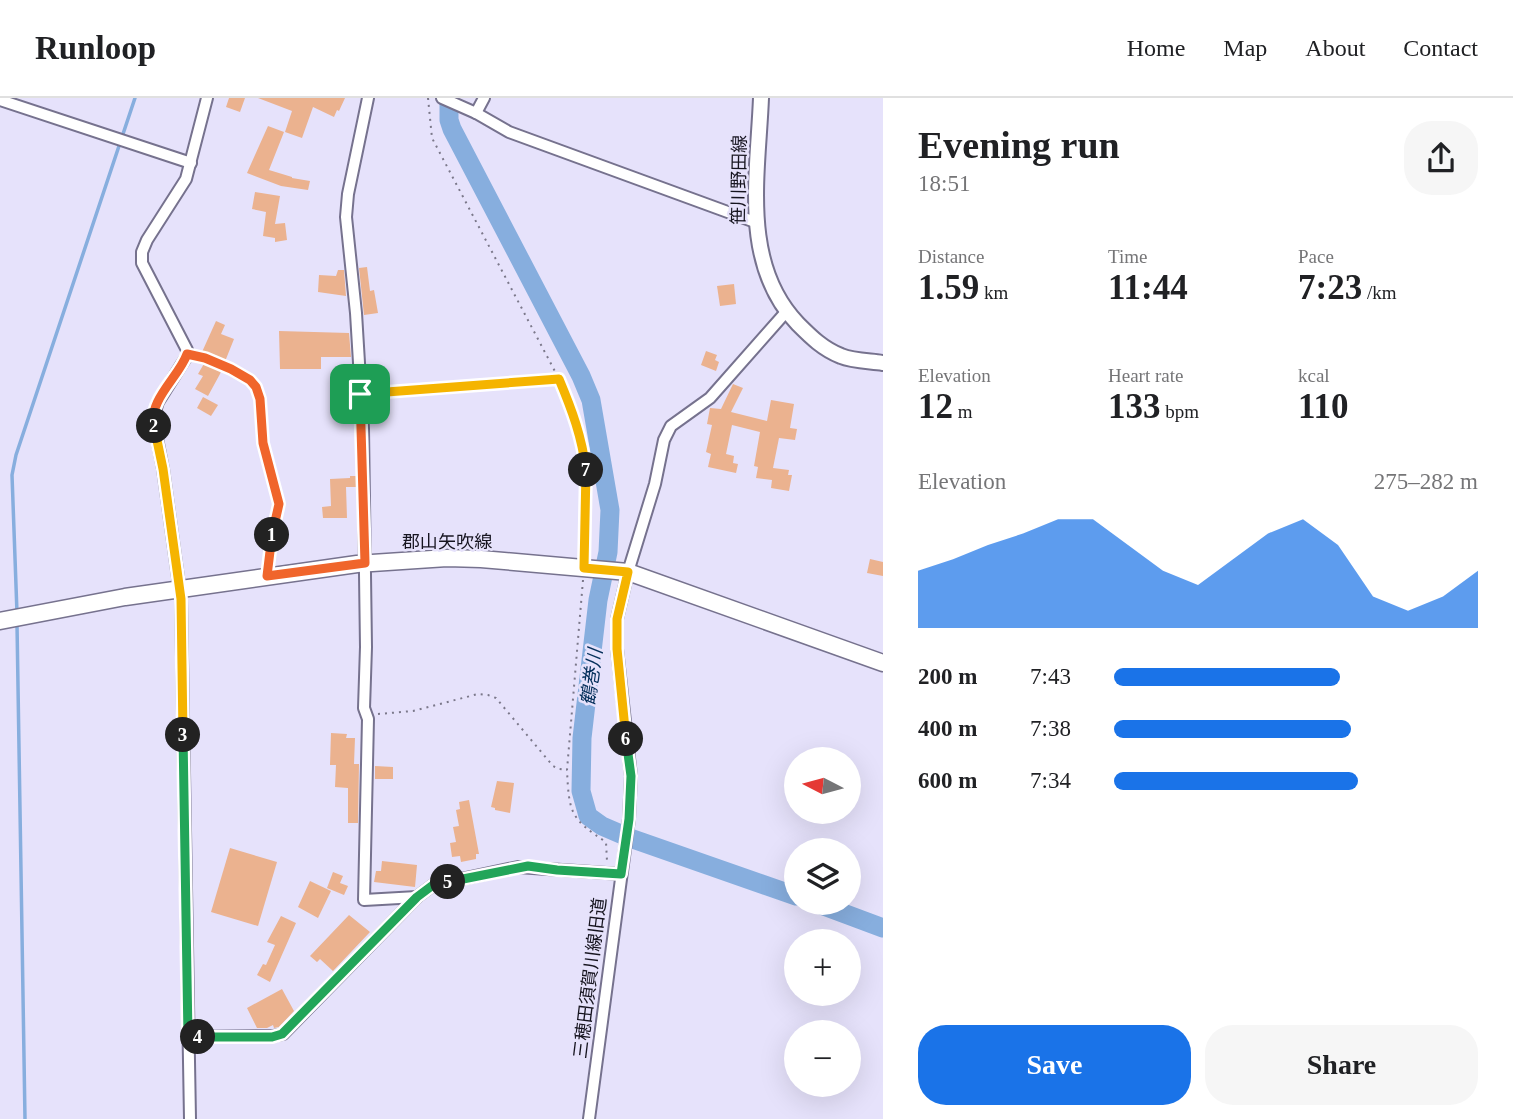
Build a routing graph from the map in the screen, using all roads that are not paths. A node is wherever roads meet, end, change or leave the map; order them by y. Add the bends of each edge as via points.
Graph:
1 (207, 98) edge
2 (368, 98) edge
3 (442, 98) edge
4 (484, 98) edge
5 (761, 98) edge
6 (0, 100) edge
7 (476, 113) junction
8 (191, 163) junction
9 (755, 222) junction
10 (786, 312) junction
11 (883, 363) edge
12 (365, 563) junction
13 (628, 572) junction
14 (180, 590) junction
15 (0, 621) edge
16 (883, 663) edge
17 (621, 874) junction
18 (417, 897) junction
19 (188, 1037) junction
20 (190, 1119) edge
21 (589, 1119) edge

1 - 8 street
2 - 12 street via 346,217 356,313
3 - 7 street
4 - 7 street
5 - 9 street, 笹川野田線
6 - 8 street
7 - 9 street via 509,132
8 - 14 street via 142,257 187,350 153,418
9 - 10 street, 笹川野田線 via 768,279
10 - 11 street, 笹川野田線 via 815,341 842,356
10 - 13 street, 三穂田須賀川線旧道 via 710,398 671,426
12 - 13 main road, 郡山矢吹線 via 481,559
12 - 14 main road, 郡山矢吹線
12 - 18 street via 364,900
13 - 16 main road, 郡山矢吹線
13 - 17 street, 三穂田須賀川線旧道 via 617,619 631,776
14 - 15 main road, 郡山矢吹線
14 - 19 street
17 - 18 street via 518,867 433,885
17 - 21 street, 三穂田須賀川線旧道
18 - 19 street via 282,1034
19 - 20 street

